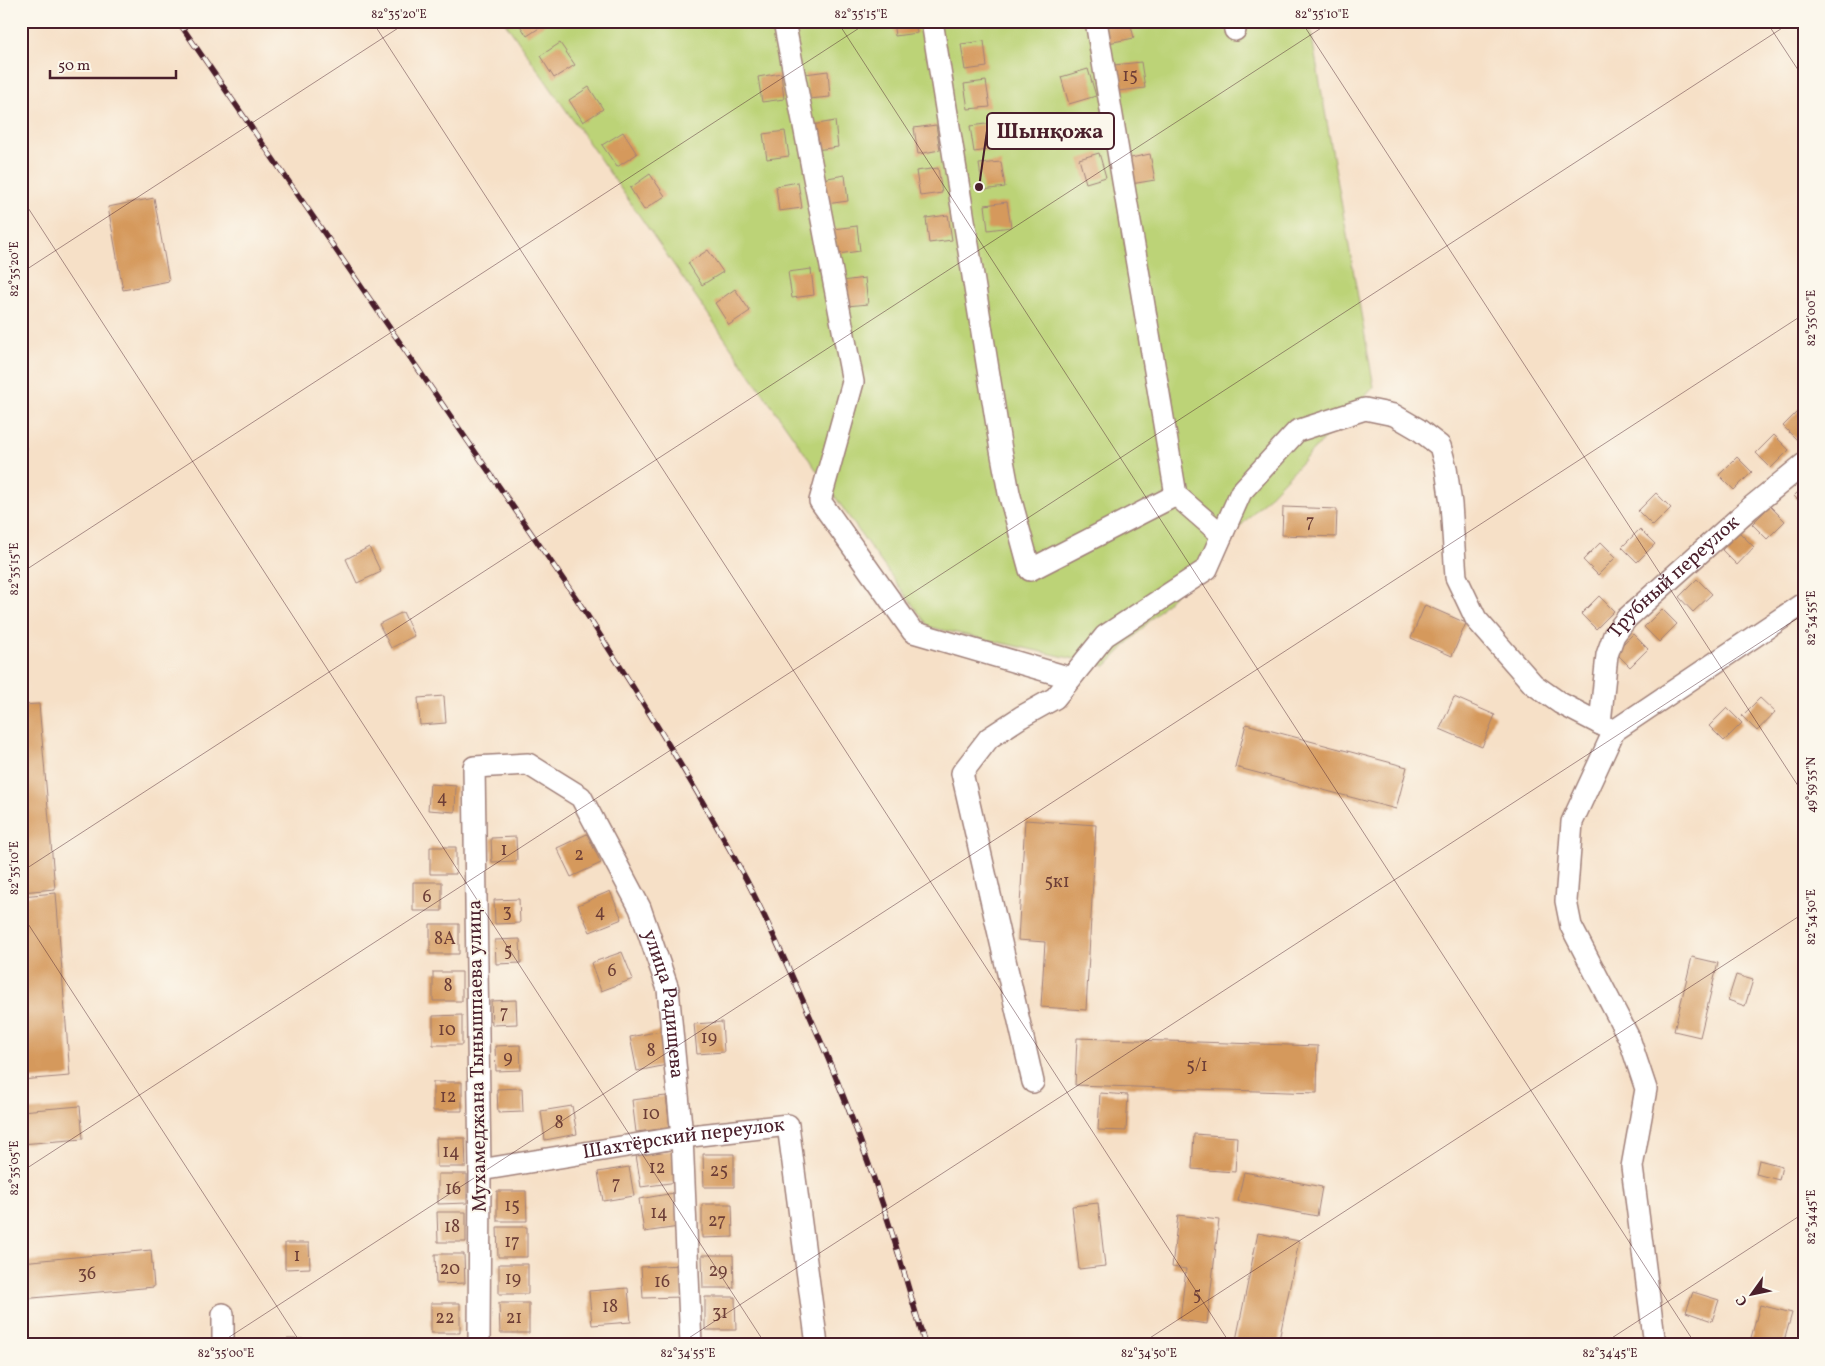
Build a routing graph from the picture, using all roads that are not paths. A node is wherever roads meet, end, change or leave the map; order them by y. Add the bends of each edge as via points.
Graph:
1 (784, 21) edge
2 (932, 21) edge
3 (1096, 21) edge
4 (1804, 464) edge
5 (1176, 495) junction
6 (1222, 535) junction
7 (1804, 603) edge
8 (1071, 678) junction
9 (1607, 727) junction
10 (474, 767) joint
11 (1033, 1082) dead end
12 (682, 1136) junction
13 (480, 1170) junction
14 (222, 1314) dead end
15 (223, 1345) edge
16 (479, 1345) edge
17 (692, 1345) edge
18 (817, 1345) edge
19 (1655, 1345) edge

1 - 8 street via 853,382 820,501 913,632
2 - 5 street via 1001,450 1030,570
3 - 5 street
4 - 9 street, Трубный переулок via 1750,508 1614,635 1607,655
5 - 6 street
6 - 8 street via 1207,570 1105,636
6 - 9 street via 1241,492 1297,431 1365,409 1394,415 1440,446 1452,504 1456,577 1476,619 1532,684 1560,703
7 - 9 street
8 - 11 street via 1055,698 989,738 962,773
9 - 19 street via 1572,822 1566,901 1571,926 1629,1038 1646,1089 1632,1167
10 - 12 street, улица Радищева via 528,764 581,797 640,908 668,989
10 - 13 street, Мухамеджана Тынышпаева улица
12 - 13 street, Шахтёрский переулок
12 - 17 street, улица Радищева
12 - 18 street, Шахтёрский переулок via 788,1125
13 - 16 street, Мухамеджана Тынышпаева улица
14 - 15 street

